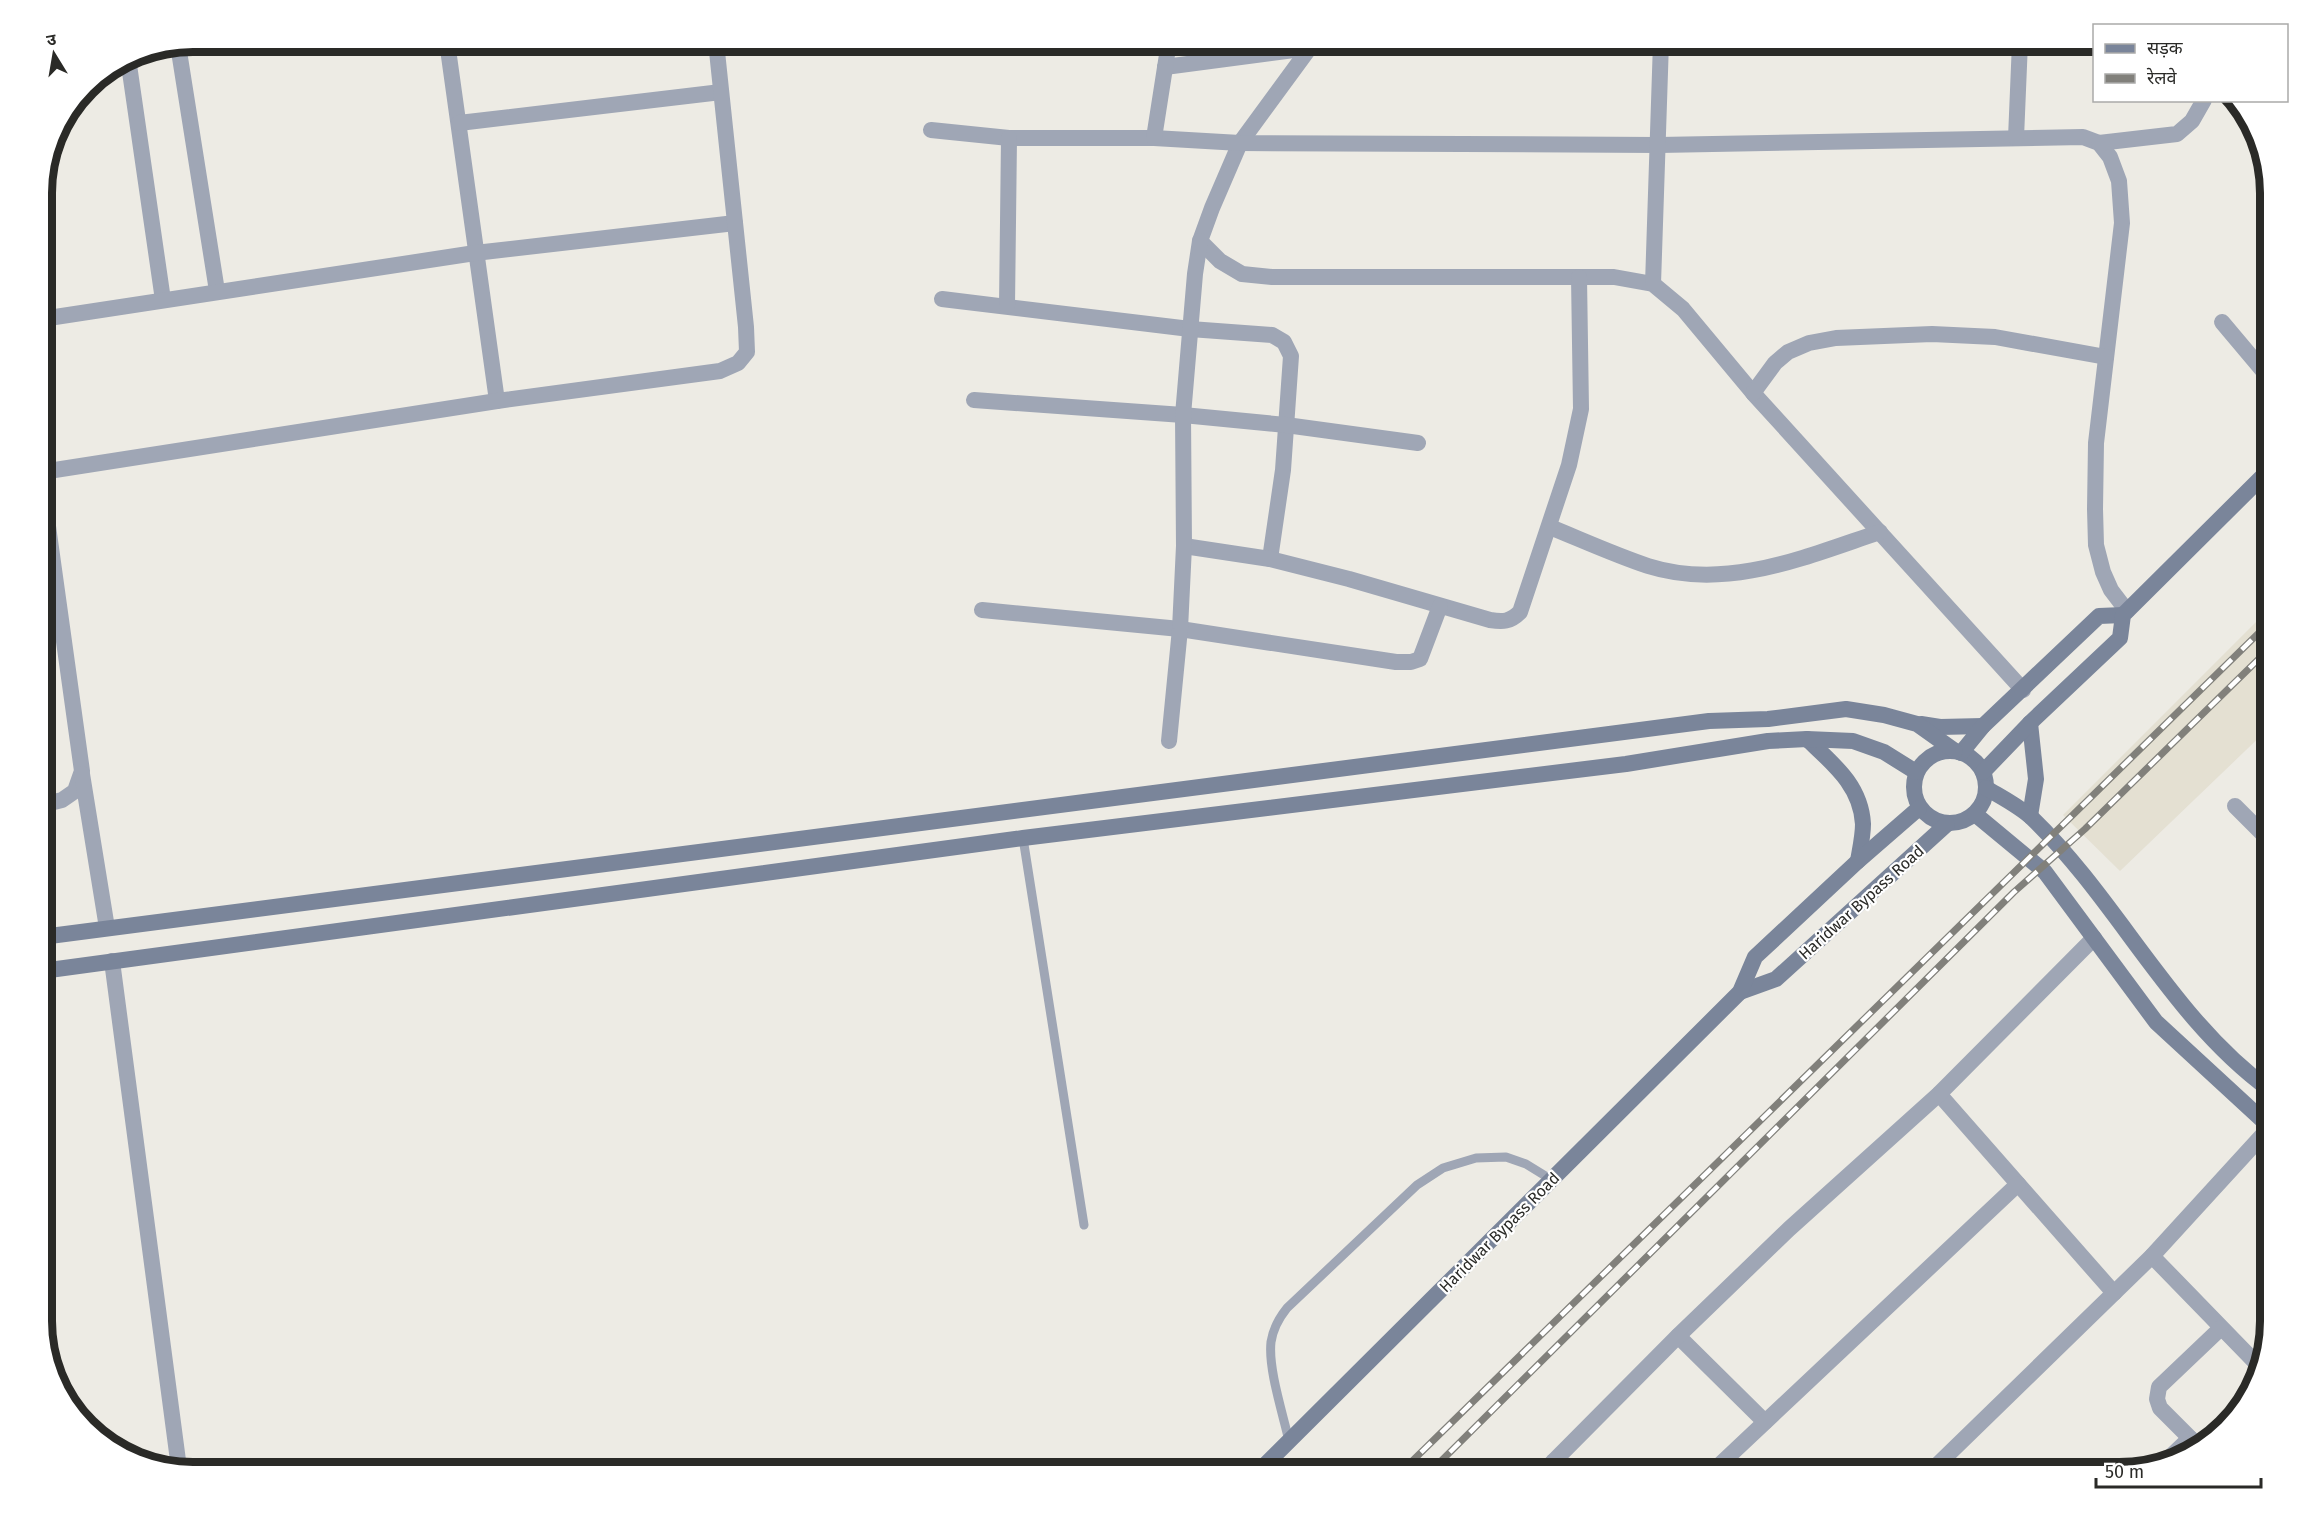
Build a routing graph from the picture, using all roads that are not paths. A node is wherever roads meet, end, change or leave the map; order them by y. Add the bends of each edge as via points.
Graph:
1 (1167, 52) edge
2 (1263, 52) edge
3 (1307, 52) edge
4 (1661, 52) edge
5 (2020, 52) edge
6 (449, 53) edge
7 (717, 53) edge
8 (179, 54) edge
9 (1166, 67) junction
10 (129, 68) edge
11 (721, 92) junction
12 (2203, 102) edge
13 (459, 123) junction
14 (931, 130) dead end
15 (1009, 138) junction
16 (1154, 138) junction
17 (2016, 138) junction
18 (1240, 143) junction
19 (2099, 143) junction
20 (1659, 145) junction
21 (735, 223) junction
22 (1200, 241) junction
23 (475, 253) junction
24 (1579, 277) junction
25 (1653, 284) junction
26 (217, 291) junction
27 (942, 298) dead end
28 (163, 300) junction
29 (1007, 306) junction
30 (53, 317) edge
31 (2222, 322) dead end
32 (1190, 329) junction
33 (2106, 357) junction
34 (2260, 367) edge
35 (1753, 393) junction
36 (974, 400) dead end
37 (497, 401) junction
38 (1183, 415) junction
39 (1286, 425) junction
40 (1418, 442) dead end
41 (53, 470) edge
42 (2260, 479) edge
43 (1550, 527) junction
44 (1880, 532) junction
45 (1184, 546) junction
46 (1270, 559) junction
47 (53, 562) edge
48 (1440, 606) junction
49 (982, 610) dead end
50 (2125, 613) junction
51 (1180, 629) junction
52 (2023, 690) junction
53 (2030, 723) junction
54 (1917, 724) junction
55 (1983, 726) junction
56 (1807, 739) junction
57 (1169, 741) dead end
58 (1958, 752) junction
59 (82, 771) junction
60 (1916, 772) junction
61 (1984, 780) junction
62 (53, 802) edge
63 (2235, 806) dead end
64 (1919, 808) junction
65 (1975, 814) junction
66 (2030, 816) junction
67 (1947, 824) junction
68 (2260, 830) edge
69 (1023, 838) junction
70 (1858, 861) junction
71 (107, 928) junction
72 (53, 935) edge
73 (2094, 938) junction
74 (112, 961) junction
75 (53, 969) edge
76 (1740, 992) junction
77 (2260, 1082) edge
78 (1939, 1094) junction
79 (2260, 1118) edge
80 (2260, 1138) edge
81 (1552, 1180) junction
82 (2018, 1184) junction
83 (1084, 1225) dead end
84 (2152, 1256) junction
85 (2114, 1293) junction
86 (2221, 1328) junction
87 (1678, 1336) junction
88 (2254, 1361) edge
89 (1765, 1422) junction
90 (1289, 1441) junction
91 (2192, 1441) edge
92 (178, 1460) edge
93 (1268, 1462) edge
94 (1560, 1462) edge
95 (1723, 1462) edge
96 (1940, 1462) edge

1 - 9 street
2 - 9 street
3 - 18 street
4 - 20 street
5 - 17 street
6 - 13 street
7 - 11 street
8 - 26 street
9 - 16 street
10 - 28 street
11 - 13 street
11 - 21 street
12 - 19 street via 2192,121 2177,134
13 - 23 street
14 - 15 street
15 - 16 street
15 - 29 street
16 - 18 street
17 - 19 street via 2083,137
17 - 20 street
18 - 20 street
18 - 22 street
19 - 33 street via 2110,157 2119,181 2122,223
20 - 25 street
21 - 23 street
21 - 37 street via 747,344 747,352 738,363 720,371
22 - 24 street via 1220,261 1242,274 1272,278
22 - 32 street
23 - 26 street
23 - 37 street
24 - 25 street via 1614,277
24 - 43 street via 1581,409
25 - 35 street via 1683,309
26 - 28 street
27 - 29 street
28 - 30 street
29 - 32 street
31 - 34 street
32 - 38 street
32 - 39 street via 1272,335 1284,342 1291,356
33 - 35 street via 1995,337 1932,334 1836,338 1788,352 1774,363
33 - 50 street via 2096,443 2096,545 2103,572
35 - 44 street
36 - 38 street
37 - 41 street
38 - 39 street
38 - 45 street
39 - 40 street
39 - 46 street
42 - 50 main road
43 - 44 street via 1650,566 1692,574 1731,575 1777,566
43 - 48 street via 1520,612 1513,619 1490,620
44 - 52 street
45 - 46 street
45 - 51 street
46 - 48 street
47 - 59 street
48 - 51 street via 1426,649 1420,659 1411,662
49 - 51 street
50 - 52 main road via 2099,616
50 - 53 main road via 2120,638
51 - 57 street
52 - 55 main road
53 - 61 main road
53 - 66 main road via 2036,779
54 - 55 main road
54 - 58 main road
54 - 71 main road via 1846,709 1709,722
55 - 58 main road
56 - 60 main road via 1853,741 1884,752
56 - 69 main road
56 - 70 main road via 1855,790 1863,823
58 - 60 main road via 1937,753
58 - 61 main road via 1973,759
59 - 62 street via 75,792
59 - 71 street
60 - 64 main road via 1913,790
61 - 65 main road via 1983,802
61 - 66 main road
63 - 68 street
64 - 67 main road
64 - 70 main road, Haridwar Bypass Road
65 - 67 main road via 1962,822
65 - 73 main road via 2045,872
66 - 77 main road via 2080,871 2194,1018 2223,1051
67 - 76 main road, Haridwar Bypass Road via 1776,979
69 - 74 main road
69 - 83 lane
70 - 76 main road, Haridwar Bypass Road via 1755,957
71 - 72 main road
73 - 78 street
73 - 79 main road via 2156,1022
74 - 75 main road
74 - 92 street
76 - 81 main road, Haridwar Bypass Road
78 - 82 street
78 - 87 street
80 - 84 street
81 - 90 main road, Haridwar Bypass Road
81 - 90 lane via 1506,1157 1476,1158 1443,1168 1417,1185 1287,1308 1277,1321 1271,1363
82 - 85 street
82 - 89 street
84 - 85 street
84 - 86 street
85 - 96 street
86 - 88 street
86 - 91 street via 2159,1387 2160,1408
87 - 89 street
87 - 94 street
89 - 95 street
90 - 93 main road, Haridwar Bypass Road

